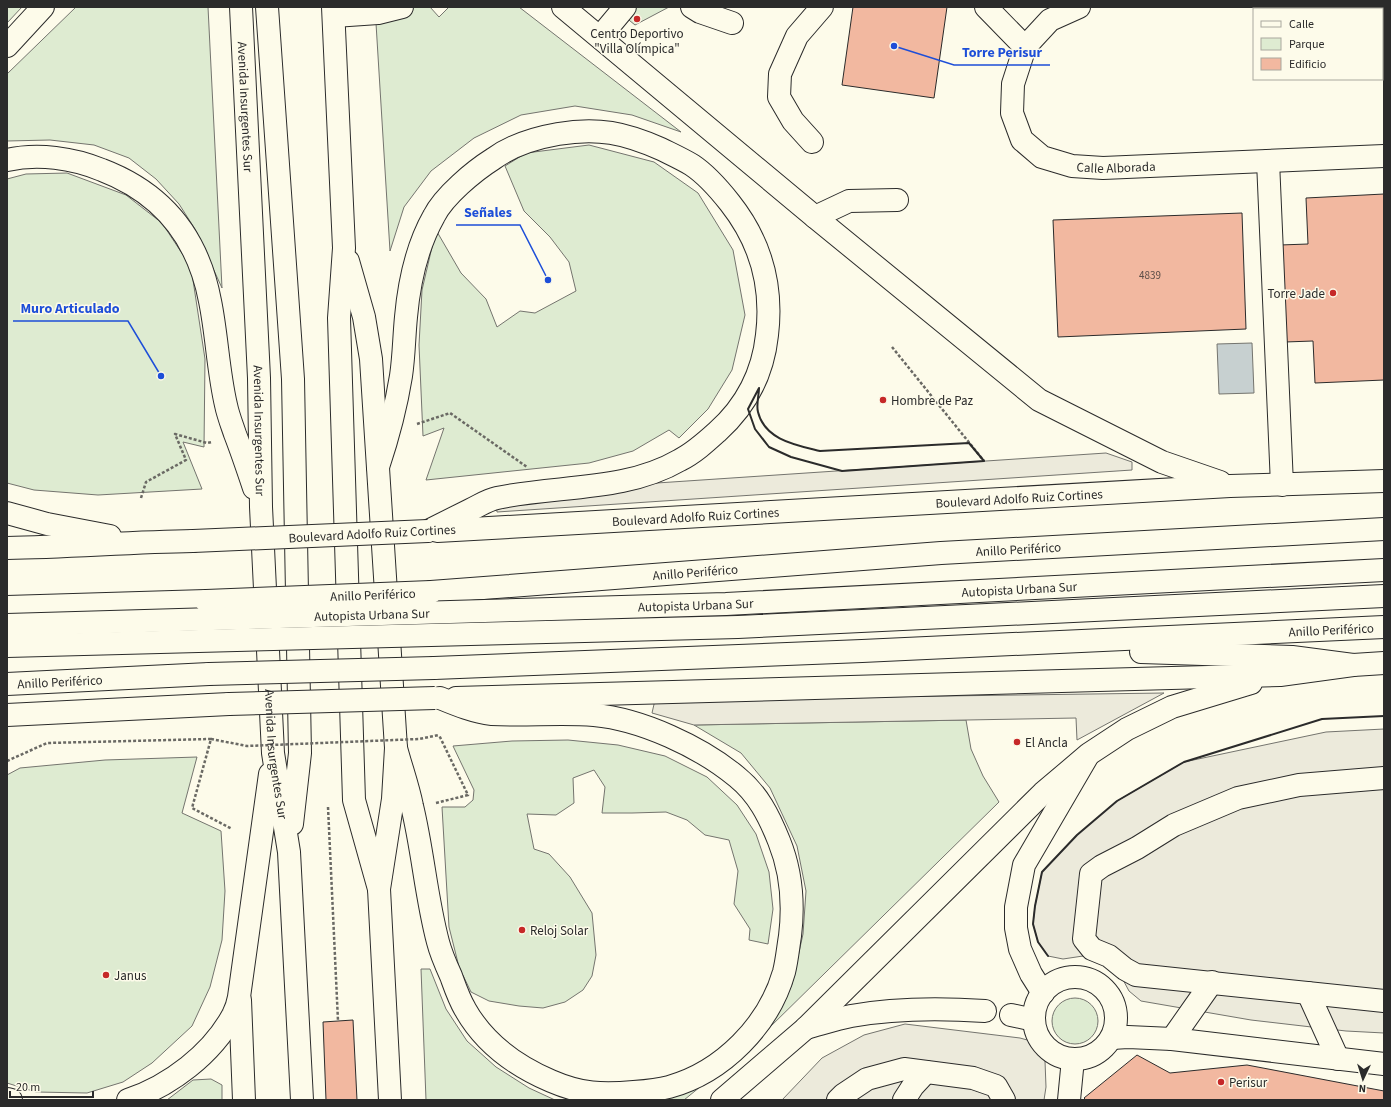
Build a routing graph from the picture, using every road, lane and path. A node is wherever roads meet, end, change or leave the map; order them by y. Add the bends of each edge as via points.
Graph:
1 (42, 7) edge
2 (241, 7) edge
3 (267, 7) edge
4 (402, 7) edge
5 (563, 7) edge
6 (625, 7) edge
7 (692, 7) edge
8 (822, 7) edge
9 (986, 7) edge
10 (1079, 7) edge
11 (334, 11) edge
12 (732, 23) dead end
13 (600, 37) junction
14 (7, 46) edge
15 (1025, 47) junction
16 (812, 142) dead end
17 (1384, 156) edge
18 (7, 160) edge
19 (1268, 161) junction
20 (897, 200) dead end
21 (815, 217) junction
22 (344, 248) junction
23 (892, 347) dead end
24 (416, 425) dead end
25 (207, 443) dead end
26 (984, 461) dead end
27 (378, 467) junction
28 (530, 469) dead end
29 (1384, 481) edge
30 (1282, 484) junction
31 (1230, 486) junction
32 (141, 498) dead end
33 (261, 508) junction
34 (7, 513) edge
35 (1384, 529) edge
36 (428, 531) junction
37 (142, 542) junction
38 (7, 548) edge
39 (1384, 570) edge
40 (1384, 596) edge
41 (7, 607) edge
42 (7, 625) edge
43 (1384, 627) edge
44 (7, 646) edge
45 (862, 651) junction
46 (1384, 663) edge
47 (1353, 665) junction
48 (1384, 667) edge
49 (1280, 674) junction
50 (7, 684) edge
51 (438, 698) junction
52 (7, 715) edge
53 (211, 739) junction
54 (325, 743) junction
55 (396, 748) junction
56 (325, 750) dead end
57 (273, 753) junction
58 (1089, 754) junction
59 (7, 761) edge
60 (1384, 778) edge
61 (444, 801) dead end
62 (328, 804) dead end
63 (232, 829) dead end
64 (289, 852) junction
65 (380, 889) junction
66 (1212, 982) junction
67 (1043, 993) junction
68 (1308, 993) junction
69 (240, 997) junction
70 (1384, 1001) edge
71 (985, 1011) dead end
72 (1012, 1015) dead end
73 (1034, 1020) junction
74 (338, 1021) dead end
75 (806, 1028) junction
76 (1112, 1038) junction
77 (1172, 1039) junction
78 (1073, 1059) junction
79 (1338, 1059) junction
80 (1384, 1064) edge
81 (926, 1072) junction
82 (7, 1099) edge
83 (11, 1100) edge
84 (128, 1100) edge
85 (244, 1100) edge
86 (302, 1100) edge
87 (390, 1100) edge
88 (722, 1100) edge
89 (838, 1100) edge
90 (904, 1100) edge
91 (1004, 1100) edge
92 (1068, 1100) edge

1 - 14 main road
2 - 33 main road, Avenida Insurgentes Sur via 259,378
3 - 64 main road, Avenida Insurgentes Sur via 293,380 300,753
4 - 11 main road via 378,13
5 - 13 main road
6 - 13 main road
7 - 12 main road
8 - 16 main road via 797,36 780,74 779,97 793,121
9 - 15 main road
10 - 15 main road, Calle Alborada via 1050,20
11 - 22 main road
13 - 21 main road
15 - 19 main road, Calle Alborada via 1013,84 1012,113 1022,140 1042,157 1072,166 1103,168
17 - 19 main road, Calle Alborada
18 - 33 main road via 42,157 93,166 118,176 140,189 175,220 196,254 205,278 226,406
19 - 30 main road
20 - 21 main road via 849,201
21 - 31 main road via 1039,400 1162,462
22 - 27 main road via 366,324 371,359
22 - 65 main road via 338,318 354,800
23 - 26 path
24 - 28 path via 450,413
25 - 32 path via 175,434 186,460 146,482
27 - 36 main road via 396,401 409,292 424,239 435,213 465,180 484,164 505,150 548,135 603,130 633,138 693,166 720,190 736,210 757,247 767,285 766,346 751,390 720,429 680,461 641,476 612,484 493,498
27 - 55 main road
29 - 30 main road, Boulevard Adolfo Ruiz Cortines
30 - 31 main road, Boulevard Adolfo Ruiz Cortines
31 - 36 main road, Boulevard Adolfo Ruiz Cortines
33 - 57 main road, Avenida Insurgentes Sur
34 - 37 main road via 48,524
35 - 41 main road, Anillo Periférico, bridge via 941,553 431,592
36 - 37 main road, Boulevard Adolfo Ruiz Cortines, bridge
37 - 38 main road, Boulevard Adolfo Ruiz Cortines
39 - 42 main road, Autopista Urbana Sur, bridge via 726,604
40 - 44 main road, Autopista Urbana Sur, bridge via 738,626
43 - 45 main road, Anillo Periférico
45 - 47 main road via 1194,653 1292,657
45 - 50 main road, Anillo Periférico, bridge via 209,674
46 - 47 main road
47 - 48 main road
47 - 49 main road
49 - 51 main road
49 - 58 main road via 1172,706 1127,729
51 - 52 main road, bridge via 229,704
51 - 55 main road via 462,708 490,714 594,715 641,725 692,747 736,776 752,791 770,819 786,857 793,900 784,973 778,990 757,1026 728,1056 710,1068 672,1086 653,1091 587,1093 567,1088 533,1073 506,1055 476,1027 464,1007 438,944 412,805
53 - 54 path, bridge via 247,746
53 - 59 path via 47,742
53 - 63 path via 192,808
54 - 56 path
54 - 61 path, bridge via 419,739 439,734 468,795
55 - 65 main road via 393,799
57 - 64 main road, Avenida Insurgentes Sur
57 - 69 main road
58 - 67 main road via 1024,865 1016,906 1016,928 1020,949 1030,974
58 - 75 main road via 1043,793
60 - 66 main road via 1299,784 1238,798 1174,825 1091,874 1084,939 1092,949 1109,956 1136,975
62 - 74 path
64 - 86 main road, Avenida Insurgentes Sur
65 - 87 main road
66 - 68 main road
66 - 77 main road
67 - 73 main road via 1038,1001
67 - 76 main road via 1052,984 1075,977 1098,984 1114,1003 1116,1026
68 - 70 main road
68 - 79 main road
69 - 84 main road via 221,1034 205,1052 164,1084
69 - 85 main road
71 - 75 main road via 940,1008 895,1010 850,1016
72 - 73 main road
73 - 78 main road via 1037,1035 1046,1047 1058,1056
75 - 88 main road
76 - 77 main road
76 - 78 main road via 1096,1054 1084,1059
77 - 79 main road
78 - 92 main road
79 - 80 main road
81 - 89 main road via 904,1070 867,1079
81 - 90 main road via 912,1086
81 - 91 main road via 973,1078 996,1086
82 - 83 main road

